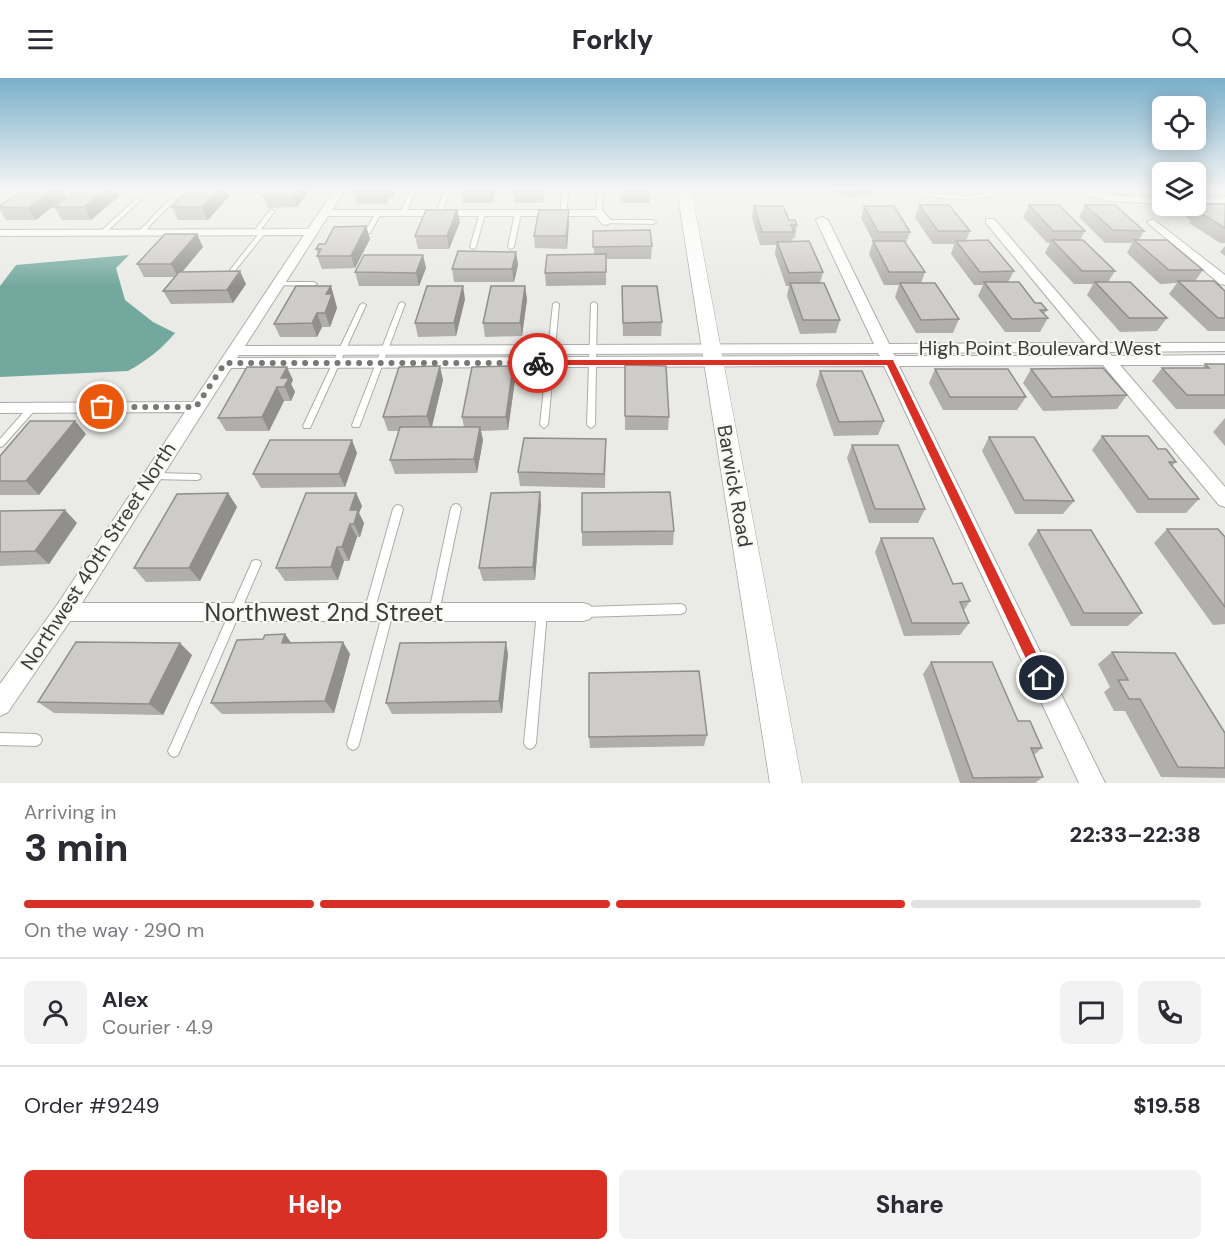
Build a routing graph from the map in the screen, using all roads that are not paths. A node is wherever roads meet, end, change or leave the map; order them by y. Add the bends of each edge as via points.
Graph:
1 (114, 222) edge
2 (150, 222) edge
3 (265, 222) edge
4 (317, 222) edge
5 (373, 222) edge
6 (480, 222) edge
7 (516, 222) edge
8 (689, 222) edge
9 (823, 222) edge
10 (991, 222) edge
11 (1153, 222) dead end
12 (140, 232) junction
13 (259, 232) junction
14 (311, 232) junction
15 (368, 232) edge
16 (0, 233) edge
17 (102, 233) junction
18 (473, 247) dead end
19 (511, 247) dead end
20 (232, 271) edge
21 (1225, 280) edge
22 (277, 284) junction
23 (314, 284) edge
24 (363, 304) dead end
25 (402, 304) dead end
26 (555, 304) dead end
27 (594, 304) dead end
28 (1225, 347) edge
29 (1102, 354) junction
30 (887, 356) junction
31 (229, 357) junction
32 (339, 357) junction
33 (382, 357) junction
34 (550, 357) junction
35 (592, 357) junction
36 (712, 357) junction
37 (1225, 360) edge
38 (196, 407) junction
39 (0, 408) edge
40 (33, 408) junction
41 (591, 424) dead end
42 (356, 425) dead end
43 (544, 425) dead end
44 (308, 426) dead end
45 (0, 444) edge
46 (151, 476) junction
47 (197, 477) dead end
48 (1225, 500) edge
49 (456, 508) dead end
50 (398, 509) dead end
51 (256, 564) dead end
52 (681, 609) dead end
53 (64, 612) junction
54 (235, 612) junction
55 (379, 612) junction
56 (434, 612) junction
57 (542, 612) junction
58 (584, 612) joint
59 (0, 704) edge
60 (0, 739) edge
61 (36, 740) dead end
62 (530, 743) dead end
63 (353, 744) dead end
64 (174, 751) dead end
65 (786, 783) edge
66 (1092, 783) edge

1 - 17 lane
2 - 12 lane
3 - 13 lane
4 - 14 street, Northwest 40th Street North
5 - 15 lane
6 - 18 lane
7 - 19 lane
8 - 36 street, Barwick Road
9 - 30 street
10 - 29 street
11 - 21 street
12 - 13 street
12 - 17 street
13 - 14 street
13 - 20 lane
14 - 22 street, Northwest 40th Street North
16 - 17 street
22 - 23 lane
22 - 31 street, Northwest 40th Street North
24 - 32 lane
25 - 33 lane
26 - 34 lane
27 - 35 lane
28 - 29 street, High Point Boulevard West
29 - 30 street, High Point Boulevard West
29 - 37 street, High Point Boulevard West
29 - 48 street
30 - 36 street, High Point Boulevard West
30 - 66 street
31 - 32 street, High Point Boulevard West
31 - 38 street, Northwest 40th Street North
32 - 33 street, High Point Boulevard West
32 - 44 lane
33 - 34 street, High Point Boulevard West
33 - 42 lane
34 - 35 street, High Point Boulevard West
34 - 43 lane
35 - 36 street, High Point Boulevard West
35 - 41 lane
36 - 65 street, Barwick Road
38 - 40 street
38 - 46 street, Northwest 40th Street North
39 - 40 street
40 - 45 lane
46 - 47 lane
46 - 53 street, Northwest 40th Street North
49 - 56 lane
50 - 55 lane
51 - 54 lane
52 - 58 lane
53 - 54 street, Northwest 2nd Street
53 - 59 street, Northwest 40th Street North
54 - 55 street, Northwest 2nd Street
54 - 64 lane
55 - 56 street, Northwest 2nd Street
55 - 63 lane
56 - 57 street, Northwest 2nd Street
57 - 58 street, Northwest 2nd Street
57 - 62 lane
60 - 61 lane

